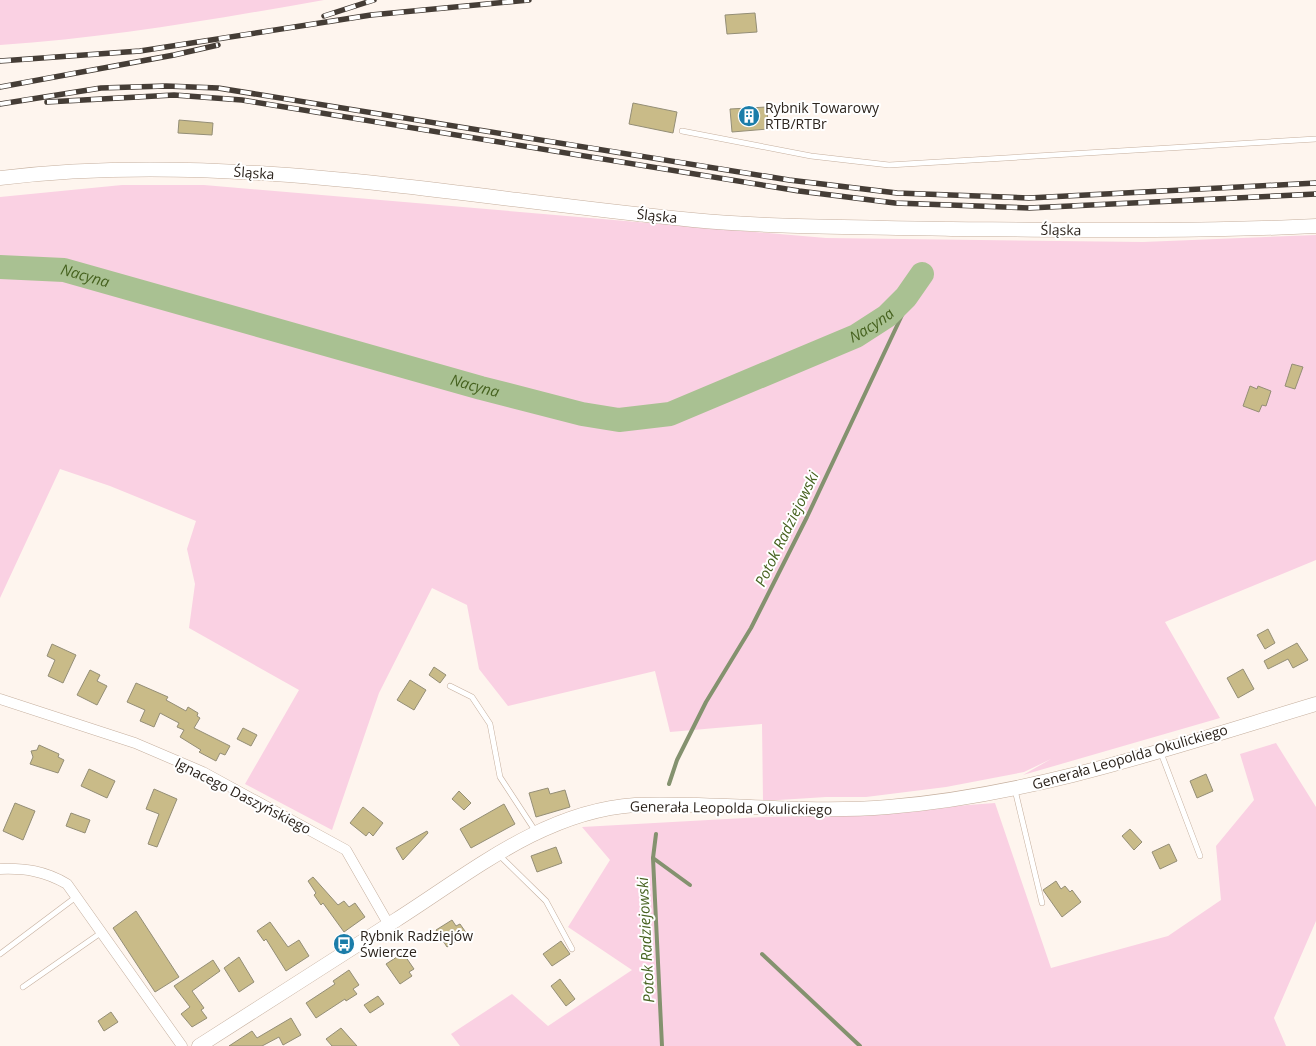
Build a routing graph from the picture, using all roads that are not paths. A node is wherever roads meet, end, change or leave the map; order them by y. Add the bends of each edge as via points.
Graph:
1 (682, 131) dead end
2 (1316, 139) edge
3 (0, 178) edge
4 (1316, 226) edge
5 (450, 686) dead end
6 (0, 698) edge
7 (1316, 704) edge
8 (1160, 750) junction
9 (1015, 789) junction
10 (537, 833) junction
11 (498, 855) junction
12 (1200, 856) dead end
13 (0, 869) edge
14 (76, 896) junction
15 (1042, 903) dead end
16 (389, 925) junction
17 (102, 932) junction
18 (572, 949) dead end
19 (0, 954) edge
20 (23, 987) dead end
21 (182, 1046) edge
22 (199, 1046) edge

1 - 2 lane via 810,156 889,165
3 - 4 street, Śląska via 117,169 223,171 315,178 692,220 805,226 1106,231
5 - 10 lane via 472,697 490,724 500,777
6 - 16 street, Ignacego Daszyńskiego via 135,743 195,768 346,850
7 - 8 street, Generała Leopolda Okulickiego
8 - 9 street, Generała Leopolda Okulickiego
8 - 12 lane
9 - 10 street, Generała Leopolda Okulickiego via 864,809 623,806 577,815
9 - 15 lane
10 - 11 street, Generała Leopolda Okulickiego
11 - 16 street, Generała Leopolda Okulickiego
11 - 18 lane via 546,900
13 - 14 street via 21,868 51,874 67,884
14 - 17 street
14 - 19 lane
16 - 22 street, Generała Leopolda Okulickiego
17 - 20 lane
17 - 21 street

